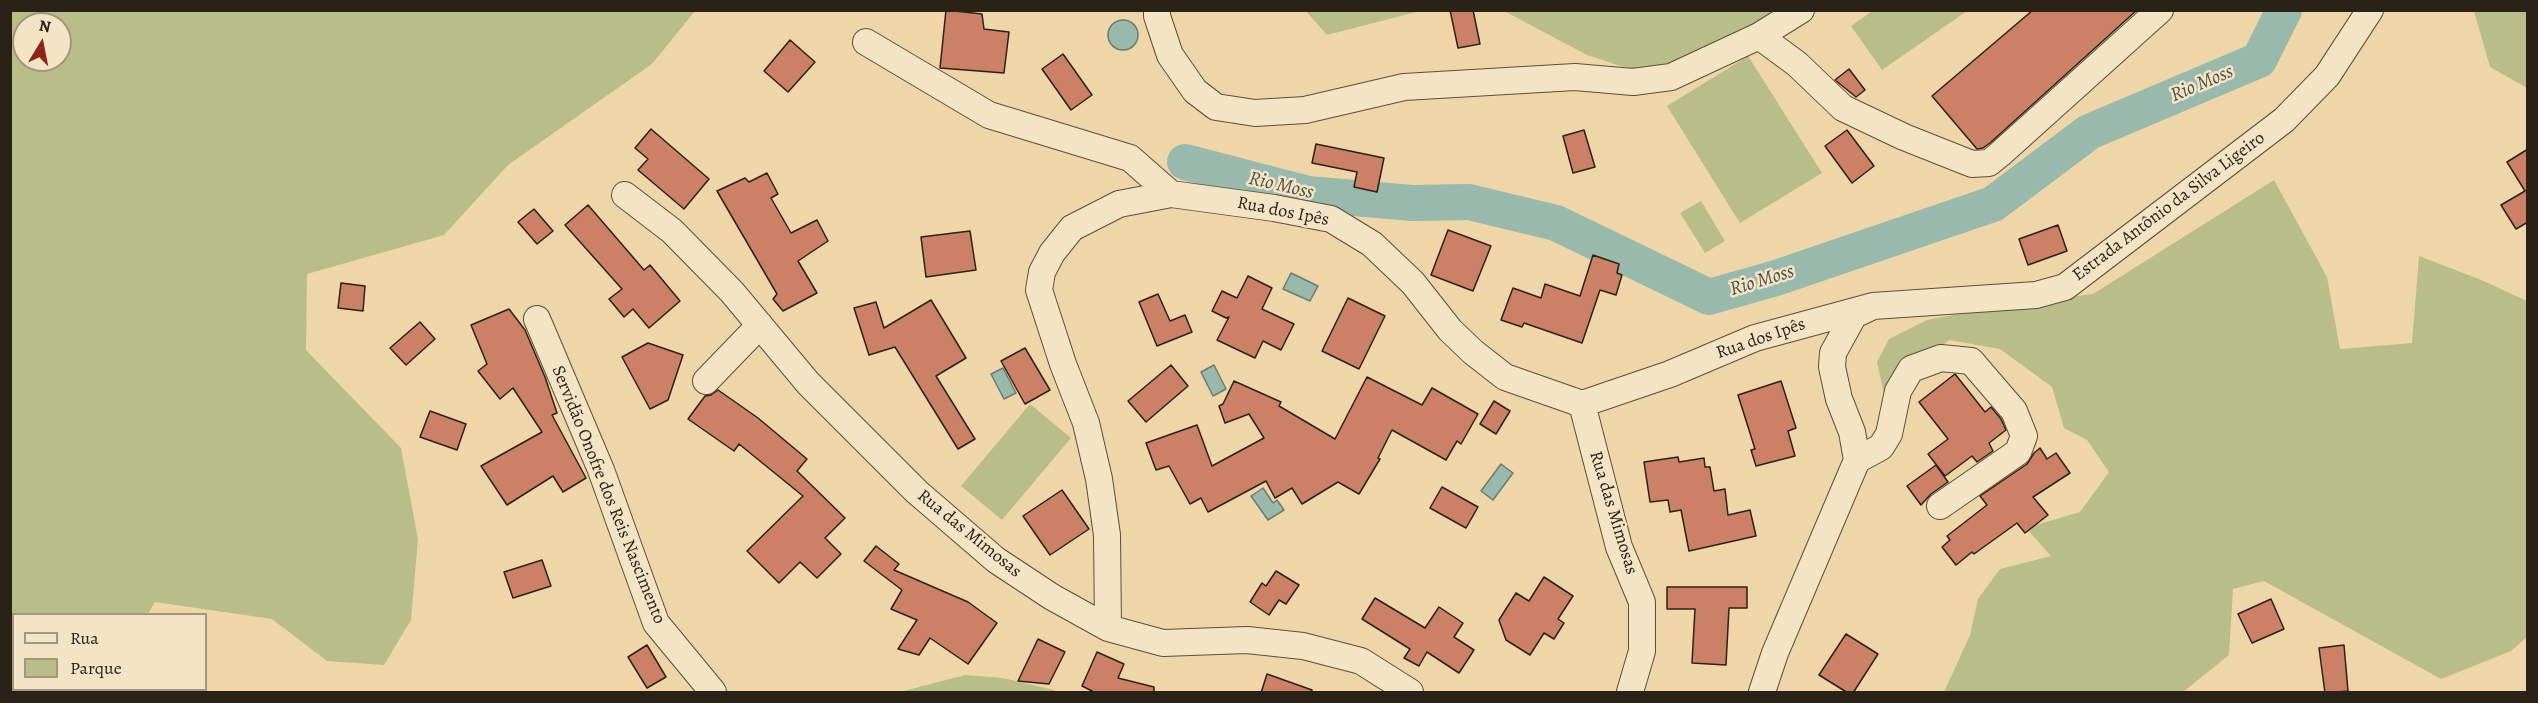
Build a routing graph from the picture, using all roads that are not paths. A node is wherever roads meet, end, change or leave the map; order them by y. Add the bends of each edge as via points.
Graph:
1 (1157, 10) edge
2 (1802, 10) edge
3 (2160, 10) edge
4 (2370, 10) edge
5 (1759, 36) junction
6 (866, 42) dead end
7 (1171, 194) junction
8 (625, 195) dead end
9 (1873, 306) junction
10 (537, 319) dead end
11 (760, 325) junction
12 (706, 381) dead end
13 (1582, 404) junction
14 (1857, 460) junction
15 (1940, 506) dead end
16 (1108, 628) junction
17 (713, 693) edge
18 (1410, 693) edge
19 (1630, 693) edge
20 (1762, 693) edge

1 - 5 street via 1170,55 1195,91 1216,107 1255,113 1305,110 1404,87 1575,76 1633,82 1671,77
2 - 5 street
3 - 5 street via 1989,163 1972,164 1843,108 1797,64
4 - 9 street, Estrada Antônio da Silva Ligeiro via 2327,76 2284,120 2065,287 2036,295
6 - 7 street via 989,116 1130,158
7 - 13 street, Rua dos Ipês via 1331,219 1372,244 1413,283 1450,330 1505,377
7 - 16 street, Rua dos Ipês via 1119,204 1072,228 1052,252 1039,290 1086,423 1099,479 1107,535
8 - 11 street, Rua das Mimosas via 672,231
9 - 13 street, Rua dos Ipês via 1755,338 1670,374
9 - 14 street via 1854,315 1833,353 1839,399 1852,432
10 - 17 street, Servidão Onofre dos Reis Nascimento via 601,470 656,623
11 - 12 street
11 - 16 street, Rua das Mimosas via 808,383 917,492 996,560
13 - 19 street, Rua das Mimosas via 1619,547 1642,602 1642,651
14 - 15 street via 1881,447 1889,434 1898,391 1911,369 1941,358 1971,361 2014,411 2024,436 2018,452
14 - 20 street via 1775,653
16 - 18 street, Rua das Mimosas via 1163,643 1247,640 1303,646 1361,661

